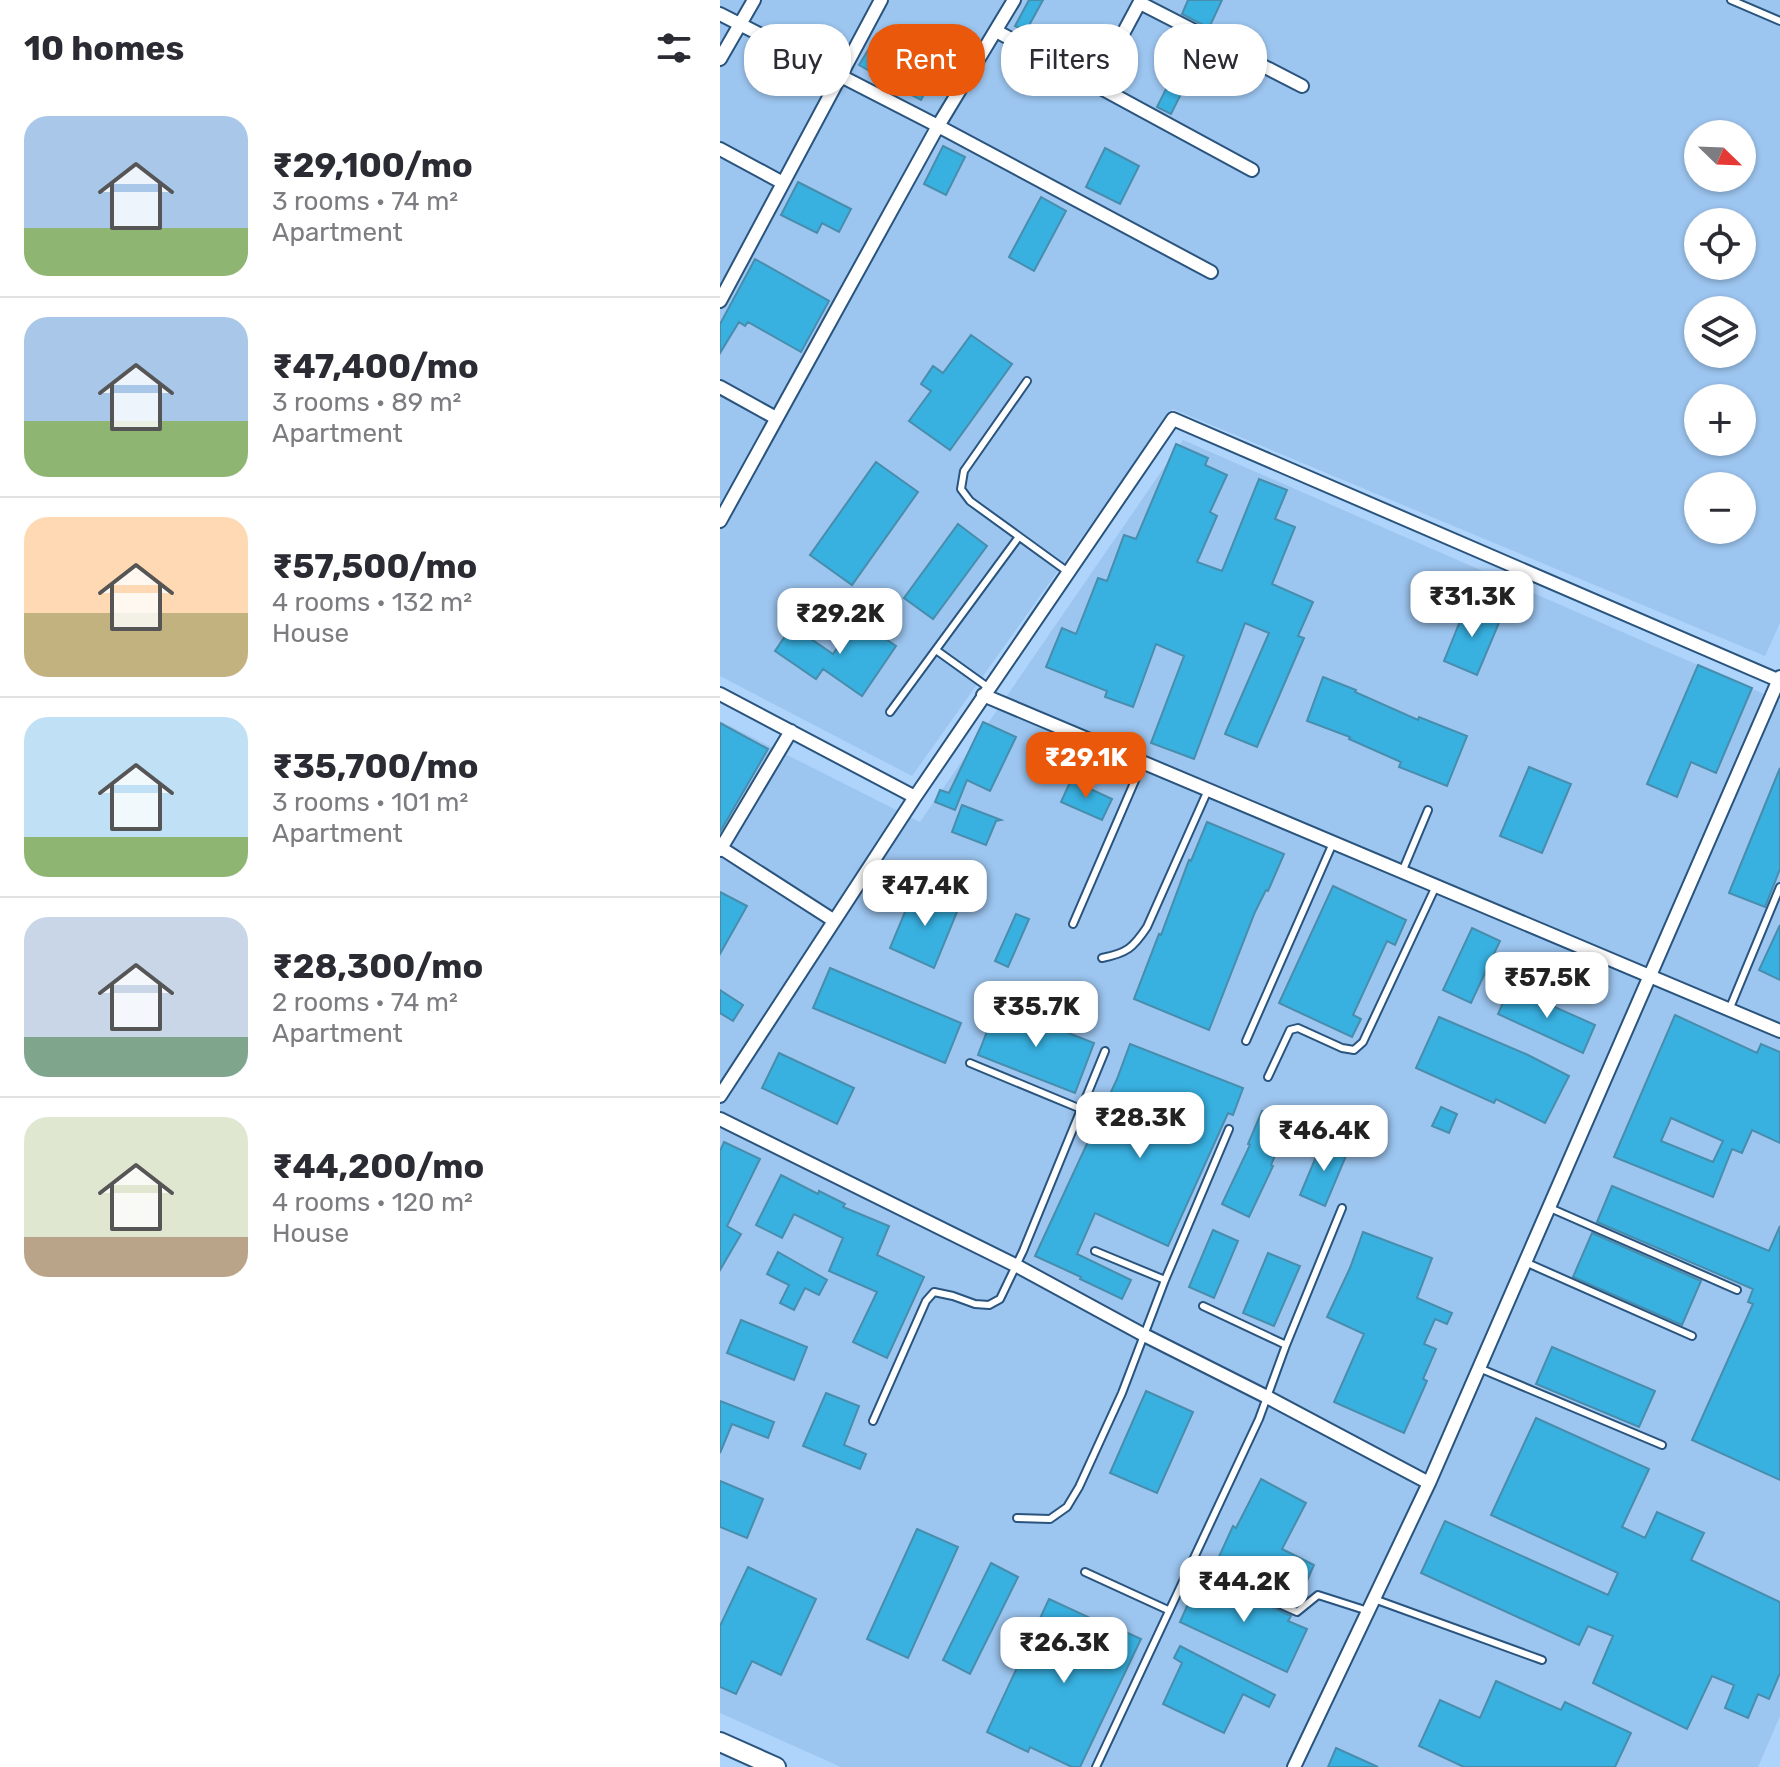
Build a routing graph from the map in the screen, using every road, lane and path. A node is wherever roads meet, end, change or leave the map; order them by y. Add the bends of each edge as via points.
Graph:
1 (754, 0) edge
2 (881, 0) edge
3 (1014, 0) edge
4 (1731, 0) edge
5 (1141, 1) edge
6 (720, 14) edge
7 (1780, 21) edge
8 (1129, 24) edge
9 (740, 25) junction
10 (744, 27) edge
11 (996, 31) junction
12 (1001, 34) edge
13 (851, 56) edge
14 (720, 59) edge
15 (851, 82) edge
16 (1302, 86) dead end
17 (829, 96) edge
18 (1114, 96) edge
19 (938, 126) junction
20 (720, 149) edge
21 (1252, 170) dead end
22 (783, 183) junction
23 (1211, 272) dead end
24 (720, 301) edge
25 (1027, 381) dead end
26 (720, 387) edge
27 (776, 418) junction
28 (726, 497) edge
29 (720, 521) edge
30 (1018, 538) junction
31 (1068, 572) junction
32 (936, 650) junction
33 (1779, 680) edge
34 (986, 692) junction
35 (720, 694) edge
36 (890, 712) dead end
37 (791, 731) junction
38 (1143, 762) junction
39 (1208, 790) junction
40 (915, 797) junction
41 (1428, 810) dead end
42 (1333, 843) junction
43 (720, 849) edge
44 (1402, 872) junction
45 (1436, 886) junction
46 (1780, 887) edge
47 (833, 920) junction
48 (1073, 924) dead end
49 (1102, 958) dead end
50 (1650, 976) junction
51 (1729, 1010) junction
52 (1780, 1031) edge
53 (1246, 1041) dead end
54 (1105, 1051) dead end
55 (970, 1063) dead end
56 (1268, 1077) dead end
57 (720, 1096) edge
58 (1081, 1109) junction
59 (720, 1119) edge
60 (1229, 1129) dead end
61 (1342, 1208) dead end
62 (1549, 1208) junction
63 (1095, 1251) dead end
64 (1525, 1262) junction
65 (1017, 1266) junction
66 (1165, 1280) junction
67 (1737, 1290) dead end
68 (1203, 1306) dead end
69 (1144, 1335) junction
70 (1692, 1336) dead end
71 (1286, 1345) junction
72 (1479, 1368) junction
73 (1267, 1397) junction
74 (873, 1421) dead end
75 (1662, 1445) dead end
76 (1429, 1483) junction
77 (1017, 1518) dead end
78 (1085, 1572) dead end
79 (1216, 1576) dead end
80 (1371, 1605) junction
81 (1168, 1610) junction
82 (1542, 1660) dead end
83 (720, 1742) edge
84 (776, 1767) edge
85 (1096, 1767) edge
86 (1294, 1767) edge

1 - 9 street
2 - 13 street
3 - 11 street
4 - 7 lane
5 - 8 street
5 - 16 street
6 - 9 street
9 - 10 street
9 - 14 street
11 - 12 street
11 - 19 street
15 - 19 street
17 - 22 street
18 - 21 street
19 - 23 street
19 - 27 street
20 - 22 street
22 - 24 street
25 - 30 lane via 964,471 961,489
26 - 27 street
27 - 28 street
28 - 29 street
30 - 31 lane
30 - 32 lane
31 - 33 street via 1173,419
31 - 34 street
32 - 34 lane
32 - 36 lane
33 - 50 street
34 - 38 street
34 - 40 street
35 - 37 street
37 - 40 street
37 - 43 street
38 - 39 street
38 - 48 lane
39 - 42 street
39 - 49 lane via 1147,927 1136,944
40 - 47 street
41 - 44 lane
42 - 44 street
42 - 53 lane
43 - 47 street
44 - 45 street
45 - 50 street
45 - 56 lane via 1363,1042 1354,1050 1298,1028 1290,1030
46 - 51 lane
47 - 57 street
50 - 51 street
50 - 62 street
51 - 52 street
54 - 58 lane
55 - 58 lane
58 - 65 lane
59 - 65 street
60 - 66 lane
61 - 71 lane
62 - 64 street
62 - 67 lane
63 - 66 lane
64 - 70 lane
64 - 72 street
65 - 69 street
65 - 74 lane via 1000,1299 989,1305 934,1292
66 - 69 lane
68 - 71 lane
69 - 73 street
69 - 77 lane via 1067,1507 1050,1519
71 - 73 lane
72 - 75 lane
72 - 76 street
73 - 76 street
73 - 81 lane
76 - 80 street
78 - 81 lane
79 - 80 lane via 1297,1612 1318,1595
80 - 82 lane
80 - 86 street
81 - 85 lane
83 - 84 street

